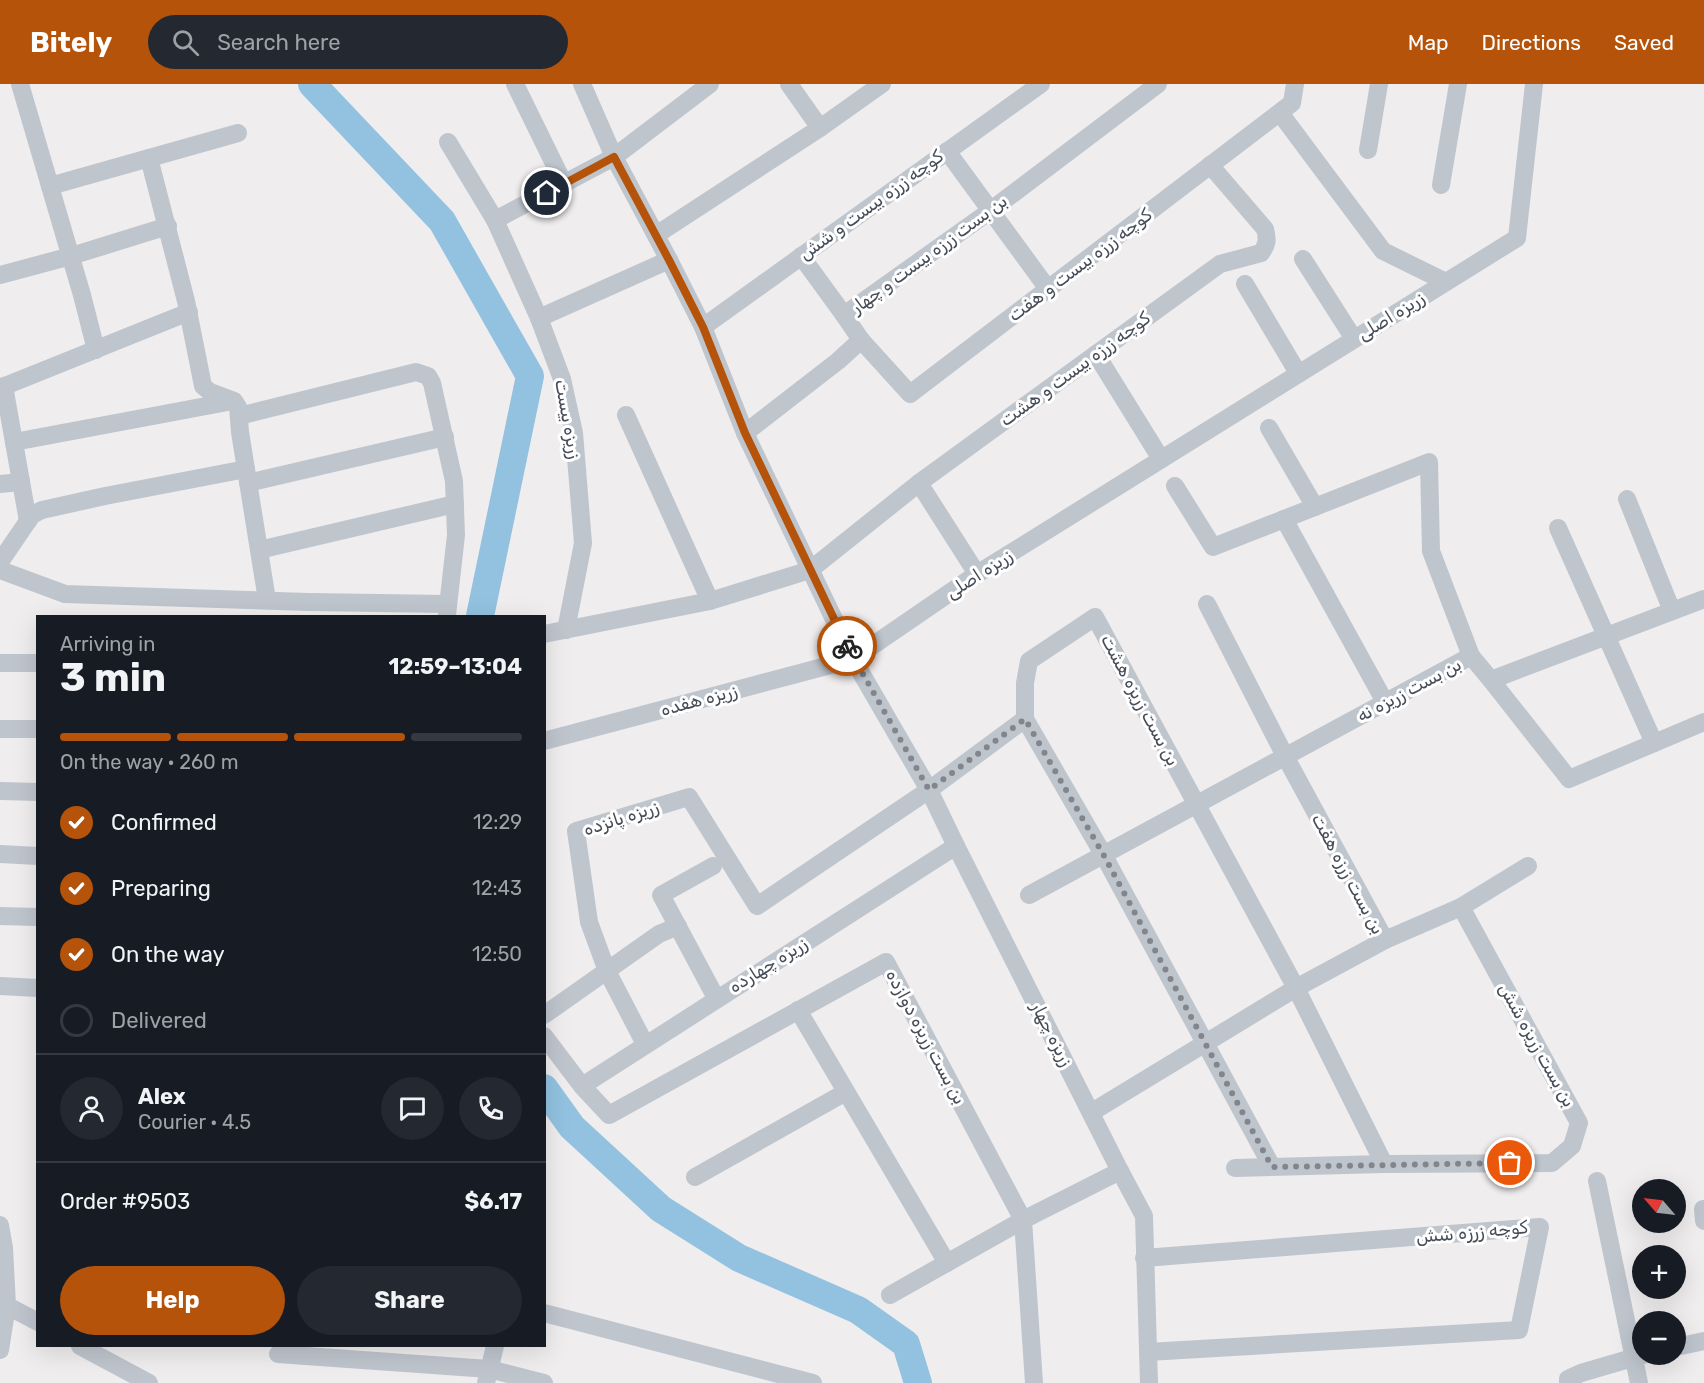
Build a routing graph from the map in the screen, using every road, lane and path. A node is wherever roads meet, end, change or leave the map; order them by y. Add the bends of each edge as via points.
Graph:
1 (20, 84) edge
2 (514, 84) edge
3 (582, 84) edge
4 (710, 84) edge
5 (789, 84) edge
6 (882, 84) edge
7 (1041, 84) edge
8 (1158, 84) edge
9 (1295, 84) edge
10 (1379, 84) edge
11 (1458, 84) edge
12 (1534, 84) edge
13 (1280, 112) junction
14 (820, 128) junction
15 (237, 133) dead end
16 (448, 142) dead end
17 (1368, 150) dead end
18 (947, 151) junction
19 (614, 157) junction
20 (149, 158) junction
21 (1210, 165) junction
22 (564, 184) junction
23 (1441, 184) dead end
24 (50, 186) junction
25 (990, 211) junction
26 (495, 220) junction
27 (168, 226) junction
28 (656, 235) junction
29 (71, 256) junction
30 (801, 256) junction
31 (1303, 259) dead end
32 (669, 260) junction
33 (0, 275) edge
34 (1446, 282) junction
35 (1245, 284) dead end
36 (1048, 289) junction
37 (189, 312) junction
38 (844, 315) junction
39 (539, 318) junction
40 (703, 327) junction
41 (1354, 339) junction
42 (861, 340) junction
43 (96, 350) junction
44 (1096, 354) junction
45 (1298, 373) junction
46 (2, 387) edge
47 (237, 409) junction
48 (626, 415) dead end
49 (1269, 428) dead end
50 (745, 433) junction
51 (445, 437) junction
52 (14, 442) junction
53 (1161, 459) junction
54 (247, 476) junction
55 (21, 482) junction
56 (919, 483) junction
57 (0, 484) edge
58 (1175, 486) dead end
59 (1627, 499) dead end
60 (455, 504) junction
61 (1316, 507) junction
62 (1284, 519) junction
63 (28, 521) junction
64 (1558, 528) dead end
65 (259, 550) junction
66 (0, 562) edge
67 (0, 570) edge
68 (810, 570) junction
69 (977, 574) junction
70 (1704, 599) edge
71 (267, 600) junction
72 (710, 601) junction
73 (1207, 604) dead end
74 (310, 609) edge
75 (447, 610) edge
76 (1672, 611) junction
77 (566, 630) junction
78 (546, 634) edge
79 (1607, 636) junction
80 (1471, 656) junction
81 (853, 659) junction
82 (0, 663) edge
83 (36, 663) edge
84 (1491, 680) junction
85 (1385, 702) junction
86 (1025, 719) junction
87 (1704, 722) edge
88 (0, 729) edge
89 (36, 729) edge
90 (546, 740) edge
91 (1654, 743) junction
92 (1285, 756) junction
93 (929, 790) junction
94 (0, 791) edge
95 (36, 792) edge
96 (1196, 804) junction
97 (956, 846) junction
98 (0, 854) edge
99 (1103, 854) junction
100 (36, 856) edge
101 (713, 866) dead end
102 (1528, 866) dead end
103 (1029, 895) dead end
104 (1461, 907) junction
105 (0, 916) edge
106 (36, 917) edge
107 (678, 926) junction
108 (1385, 940) junction
109 (607, 971) junction
110 (0, 986) edge
111 (36, 988) edge
112 (1296, 988) junction
113 (716, 998) junction
114 (798, 1010) junction
115 (546, 1014) edge
116 (546, 1039) edge
117 (1205, 1042) junction
118 (645, 1044) junction
119 (582, 1086) junction
120 (846, 1092) junction
121 (1092, 1112) junction
122 (1384, 1164) junction
123 (1272, 1167) junction
124 (1235, 1168) dead end
125 (1120, 1171) junction
126 (695, 1178) dead end
127 (1597, 1181) dead end
128 (1023, 1221) junction
129 (0, 1225) edge
130 (1144, 1258) junction
131 (947, 1263) junction
132 (890, 1295) dead end
133 (3, 1304) edge
134 (546, 1314) edge
135 (36, 1321) edge
136 (1632, 1323) edge
137 (1704, 1341) edge
138 (1686, 1345) edge
139 (82, 1347) edge
140 (495, 1347) edge
141 (0, 1350) edge
142 (1148, 1352) junction
143 (278, 1353) dead end
144 (1632, 1358) edge
145 (1640, 1365) edge
146 (487, 1376) edge
147 (149, 1383) edge
148 (544, 1383) edge
149 (813, 1383) edge
150 (1034, 1383) edge
151 (1149, 1383) edge
152 (1568, 1383) edge
153 (1639, 1383) edge

1 - 24 street
2 - 22 street
3 - 19 street
4 - 19 street
5 - 14 street
6 - 14 street
7 - 18 street, کوچه زرزه بیست و شش
8 - 25 street, بن بست زرزه بیست و چهار
9 - 13 street, کوچه زرزه بیست و هفت via 1292,103
10 - 17 street
11 - 23 street
12 - 34 street, زریزه اصلی via 1516,238
13 - 21 street, کوچه زرزه بیست و هفت
13 - 34 street via 1383,251
14 - 28 street
15 - 20 street
16 - 26 street, زریزه بیست
18 - 25 street
18 - 30 street, کوچه زرزه بیست و شش
19 - 22 street
19 - 28 street
20 - 24 street
20 - 27 street
21 - 36 street, کوچه زرزه بیست و هفت
21 - 44 street, کوچه زرزه بیست و هشت via 1265,229 1266,246 1261,254 1220,264
22 - 26 street
24 - 29 street
25 - 36 street
25 - 38 street, بن بست زرزه بیست و چهار
26 - 39 street, زریزه بیست
27 - 29 street
27 - 37 street
28 - 32 street
29 - 33 street
29 - 43 street
30 - 38 street
30 - 40 street, کوچه زرزه بیست و شش
31 - 41 street
32 - 39 street
32 - 40 street
34 - 41 street, زریزه اصلی
35 - 45 street
36 - 42 street, کوچه زرزه بیست و هفت via 910,394
37 - 43 street
37 - 47 street via 203,386
38 - 42 street, بن بست زرزه بیست و چهار
39 - 77 street, زریزه بیست via 562,379 576,455 583,543
40 - 50 street
41 - 45 street, زریزه اصلی
42 - 50 street, بن بست زرزه بیست و چهار
43 - 46 street
44 - 53 street
44 - 56 street, کوچه زرزه بیست و هشت
45 - 53 street, زریزه اصلی
46 - 52 street
47 - 51 street via 416,372 428,376 432,383
47 - 52 street
47 - 54 street
48 - 72 street
49 - 61 street
50 - 68 street
51 - 54 street
51 - 60 street
52 - 55 street
53 - 69 street, زریزه اصلی
54 - 63 street via 105,496 42,510
54 - 65 street
55 - 57 street
55 - 63 street
56 - 68 street, کوچه زرزه بیست و هشت
56 - 69 street
58 - 62 street, بن بست زریزه نه via 1213,547
59 - 76 street
60 - 65 street
60 - 75 street via 456,535
61 - 62 street, بن بست زریزه نه
61 - 80 street, بن بست زریزه نه via 1429,462 1431,551
62 - 85 street
63 - 66 street
64 - 79 street
65 - 71 street
67 - 71 street via 64,594
68 - 72 street
68 - 81 street
69 - 81 street, زریزه اصلی
70 - 76 street
71 - 74 street
72 - 77 street
73 - 92 street, بن بست زرزه هفت
74 - 75 street
76 - 79 street
77 - 78 street
79 - 84 street
79 - 91 street
80 - 84 street
80 - 85 street, بن بست زریزه نه
81 - 90 street, زریزه هفده
81 - 93 street, زریزه چهار
82 - 83 street
84 - 91 street via 1569,779
85 - 92 street, بن بست زریزه نه
86 - 93 street
86 - 96 street, بن بست زریزه هشت via 1029,661 1095,617
86 - 99 street
87 - 91 street
88 - 89 street
92 - 96 street, بن بست زریزه نه
92 - 108 street, بن بست زرزه هفت
93 - 97 street, زریزه چهار
93 - 109 street, زریزه پانزده via 757,906 689,797 576,831 589,922
94 - 95 street
96 - 99 street, بن بست زریزه نه
96 - 112 street, بن بست زریزه هشت
97 - 113 street, زریزه چهارده
97 - 121 street, زریزه چهار
98 - 100 street
99 - 103 street, بن بست زریزه نه
99 - 117 street
101 - 107 street via 661,895
102 - 104 street
104 - 108 street
104 - 122 street, بن بست زریزه شش via 1580,1123 1572,1146 1552,1163
105 - 106 street
107 - 109 street
107 - 113 street
108 - 112 street, بن بست زرزه هفت
109 - 115 street
109 - 118 street, زریزه پانزده
110 - 111 street
112 - 117 street, بن بست زرزه هفت
112 - 122 street, بن بست زریزه هشت
113 - 118 street, زریزه چهارده
114 - 119 street, بن بست زریزه دوازده via 609,1115
114 - 120 street
114 - 128 street, بن بست زریزه دوازده via 886,962
116 - 119 street, بن بست زریزه دوازده
117 - 121 street, بن بست زرزه هفت
117 - 123 street
118 - 119 street, زریزه چهارده
120 - 126 street
120 - 131 street
121 - 125 street, زریزه چهار
122 - 123 street
123 - 124 street
125 - 128 street
125 - 130 street, زریزه چهار via 1144,1216
127 - 136 street
128 - 131 street
128 - 150 street
129 - 133 street via 4,1248
130 - 142 street, زریزه چهار
130 - 142 street, کوچه زرزه شش via 1540,1227 1519,1330
131 - 132 street
133 - 135 street
133 - 141 street
134 - 149 street
137 - 138 street
139 - 147 street
140 - 146 street
142 - 151 street, زریزه چهار
143 - 146 street
144 - 152 street via 1581,1373 1568,1379
145 - 153 street
146 - 148 street

